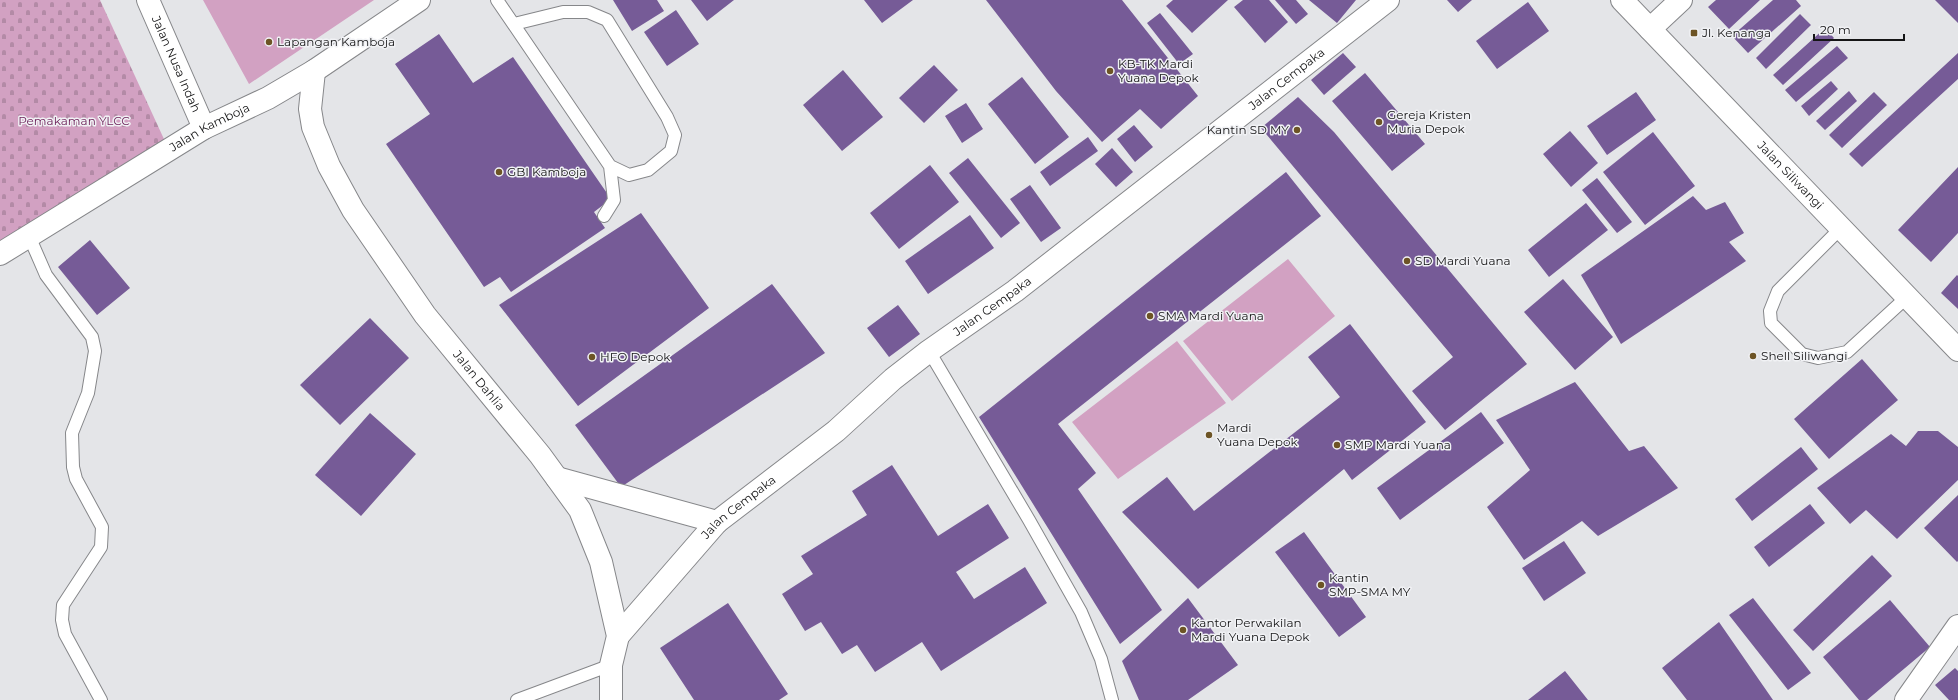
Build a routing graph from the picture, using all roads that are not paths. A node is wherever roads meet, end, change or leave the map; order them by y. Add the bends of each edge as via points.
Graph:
1 (148, 0) edge
2 (419, 0) edge
3 (497, 0) edge
4 (1388, 0) edge
5 (1622, 0) edge
6 (1681, 0) edge
7 (514, 24) junction
8 (1650, 29) junction
9 (314, 71) junction
10 (204, 128) junction
11 (610, 166) junction
12 (604, 216) dead end
13 (1841, 228) junction
14 (29, 236) junction
15 (0, 254) edge
16 (1907, 297) junction
17 (1958, 350) edge
18 (929, 352) junction
19 (557, 478) junction
20 (717, 522) junction
21 (1958, 626) edge
22 (618, 636) junction
23 (611, 665) junction
24 (101, 700) edge
25 (517, 700) edge
26 (611, 700) edge
27 (1112, 700) edge
28 (1906, 700) edge

1 - 10 street, Jalan Nusa Indah
2 - 9 street, Jalan Kamboja
3 - 7 lane
4 - 18 street, Jalan Cempaka via 1015,291
5 - 8 street, Jalan Siliwangi
6 - 8 street
7 - 11 lane
7 - 11 lane via 563,12 588,12 607,20 667,117 675,135 671,151 648,170 629,174
8 - 13 street, Jalan Siliwangi
9 - 10 street, Jalan Kamboja via 268,98
9 - 19 street, Jalan Dahlia via 310,109 313,127 329,166 353,210 425,315
10 - 14 street, Jalan Kamboja
11 - 12 lane via 614,200
13 - 16 street, Jalan Siliwangi
13 - 16 lane via 1778,291 1770,312 1771,323 1802,354 1818,358 1847,352
14 - 15 street, Jalan Kamboja
14 - 24 lane via 46,275 92,337 95,351 88,393 72,433 73,467 76,479 102,527 101,547 63,605 62,620 65,634
16 - 17 street, Jalan Siliwangi
18 - 20 street, Jalan Cempaka via 893,379 836,431
18 - 27 lane via 1081,612 1100,659
19 - 20 street
19 - 22 street, Jalan Dahlia via 580,510 601,562
20 - 22 street, Jalan Cempaka
21 - 28 street
22 - 23 street, Jalan Dahlia
23 - 25 lane
23 - 26 street, Jalan Dahlia

